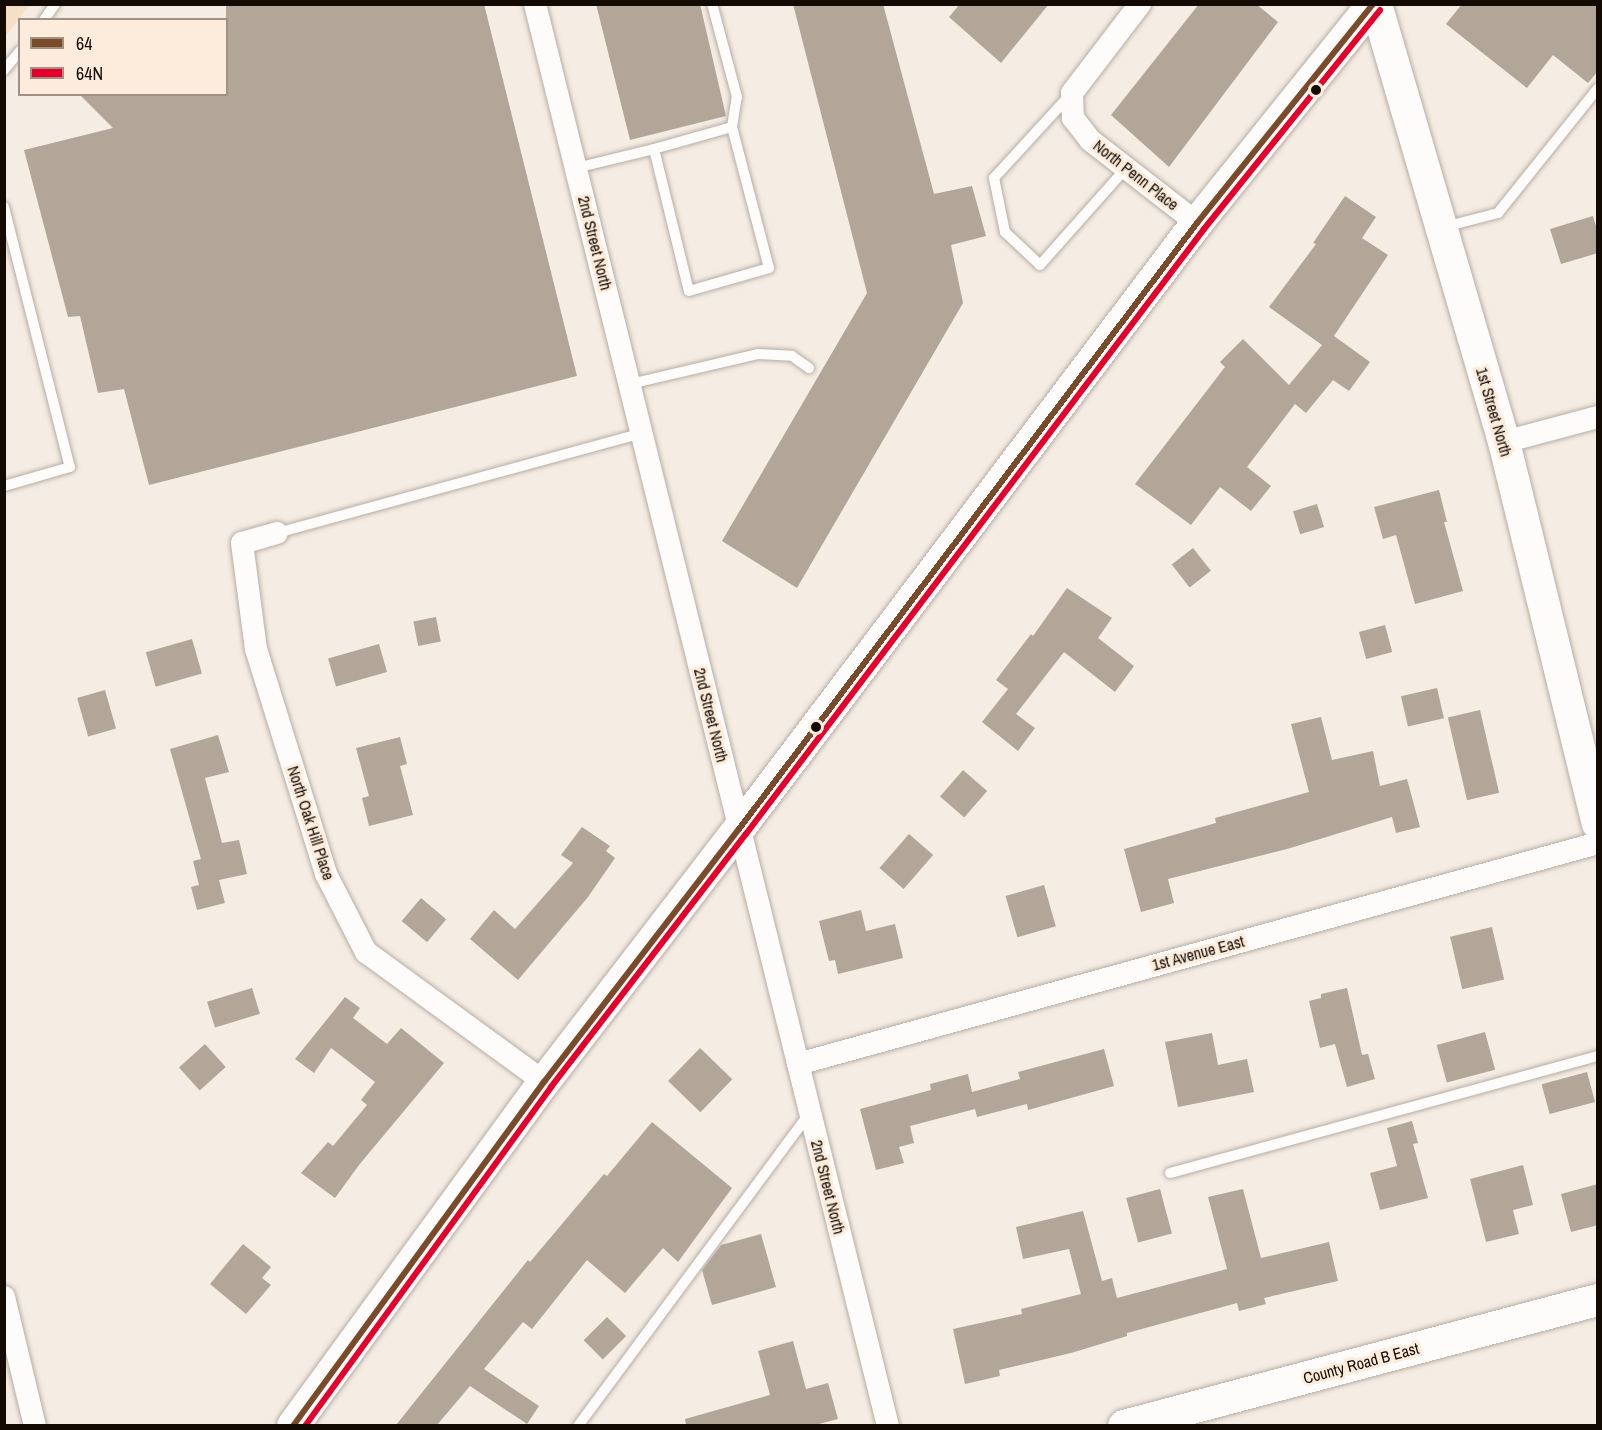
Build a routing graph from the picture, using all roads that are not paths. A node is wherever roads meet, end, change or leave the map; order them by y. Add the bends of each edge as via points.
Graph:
1 (55, 4) edge
2 (535, 4) edge
3 (712, 4) edge
4 (1140, 4) edge
5 (1375, 4) edge
6 (45, 18) edge
7 (18, 53) edge
8 (4, 70) edge
9 (1598, 88) edge
10 (1072, 93) junction
11 (732, 127) junction
12 (654, 149) junction
13 (576, 168) junction
14 (1126, 168) junction
15 (4, 207) edge
16 (1197, 223) junction
17 (1441, 228) junction
18 (809, 368) dead end
19 (630, 384) junction
20 (1598, 417) edge
21 (643, 433) junction
22 (1504, 442) junction
23 (4, 486) edge
24 (277, 533) joint
25 (1598, 824) edge
26 (739, 829) junction
27 (1598, 843) edge
28 (1598, 1056) edge
29 (798, 1064) junction
30 (544, 1082) junction
31 (810, 1112) junction
32 (1170, 1173) dead end
33 (4, 1297) edge
34 (1598, 1300) edge
35 (35, 1425) edge
36 (293, 1425) edge
37 (578, 1425) edge
38 (888, 1425) edge
39 (1124, 1425) edge

1 - 6 lane
2 - 13 street, 2nd Street North
3 - 11 lane via 737,97
4 - 10 street
5 - 16 street
5 - 17 street, 1st Street North
7 - 8 lane
9 - 17 lane via 1498,213
10 - 14 street, North Penn Place via 1073,118 1090,140
10 - 14 lane via 994,178 1005,232 1040,265
11 - 12 lane
11 - 12 lane via 769,268 689,291
12 - 13 lane
13 - 19 street, 2nd Street North
14 - 16 street, North Penn Place
15 - 23 lane via 70,467
16 - 26 street
17 - 22 street, 1st Street North
18 - 19 lane via 792,356 758,354
19 - 21 street, 2nd Street North
20 - 22 street
21 - 24 lane
21 - 26 street, 2nd Street North
22 - 25 street, 1st Street North
24 - 30 street, North Oak Hill Place via 242,543 256,650 326,874 366,952
26 - 29 street, 2nd Street North
26 - 30 street
27 - 29 street, 1st Avenue East
28 - 32 lane
29 - 31 street, 2nd Street North
30 - 36 street
31 - 37 lane
31 - 38 street, 2nd Street North
33 - 35 street
34 - 39 street, County Road B East

